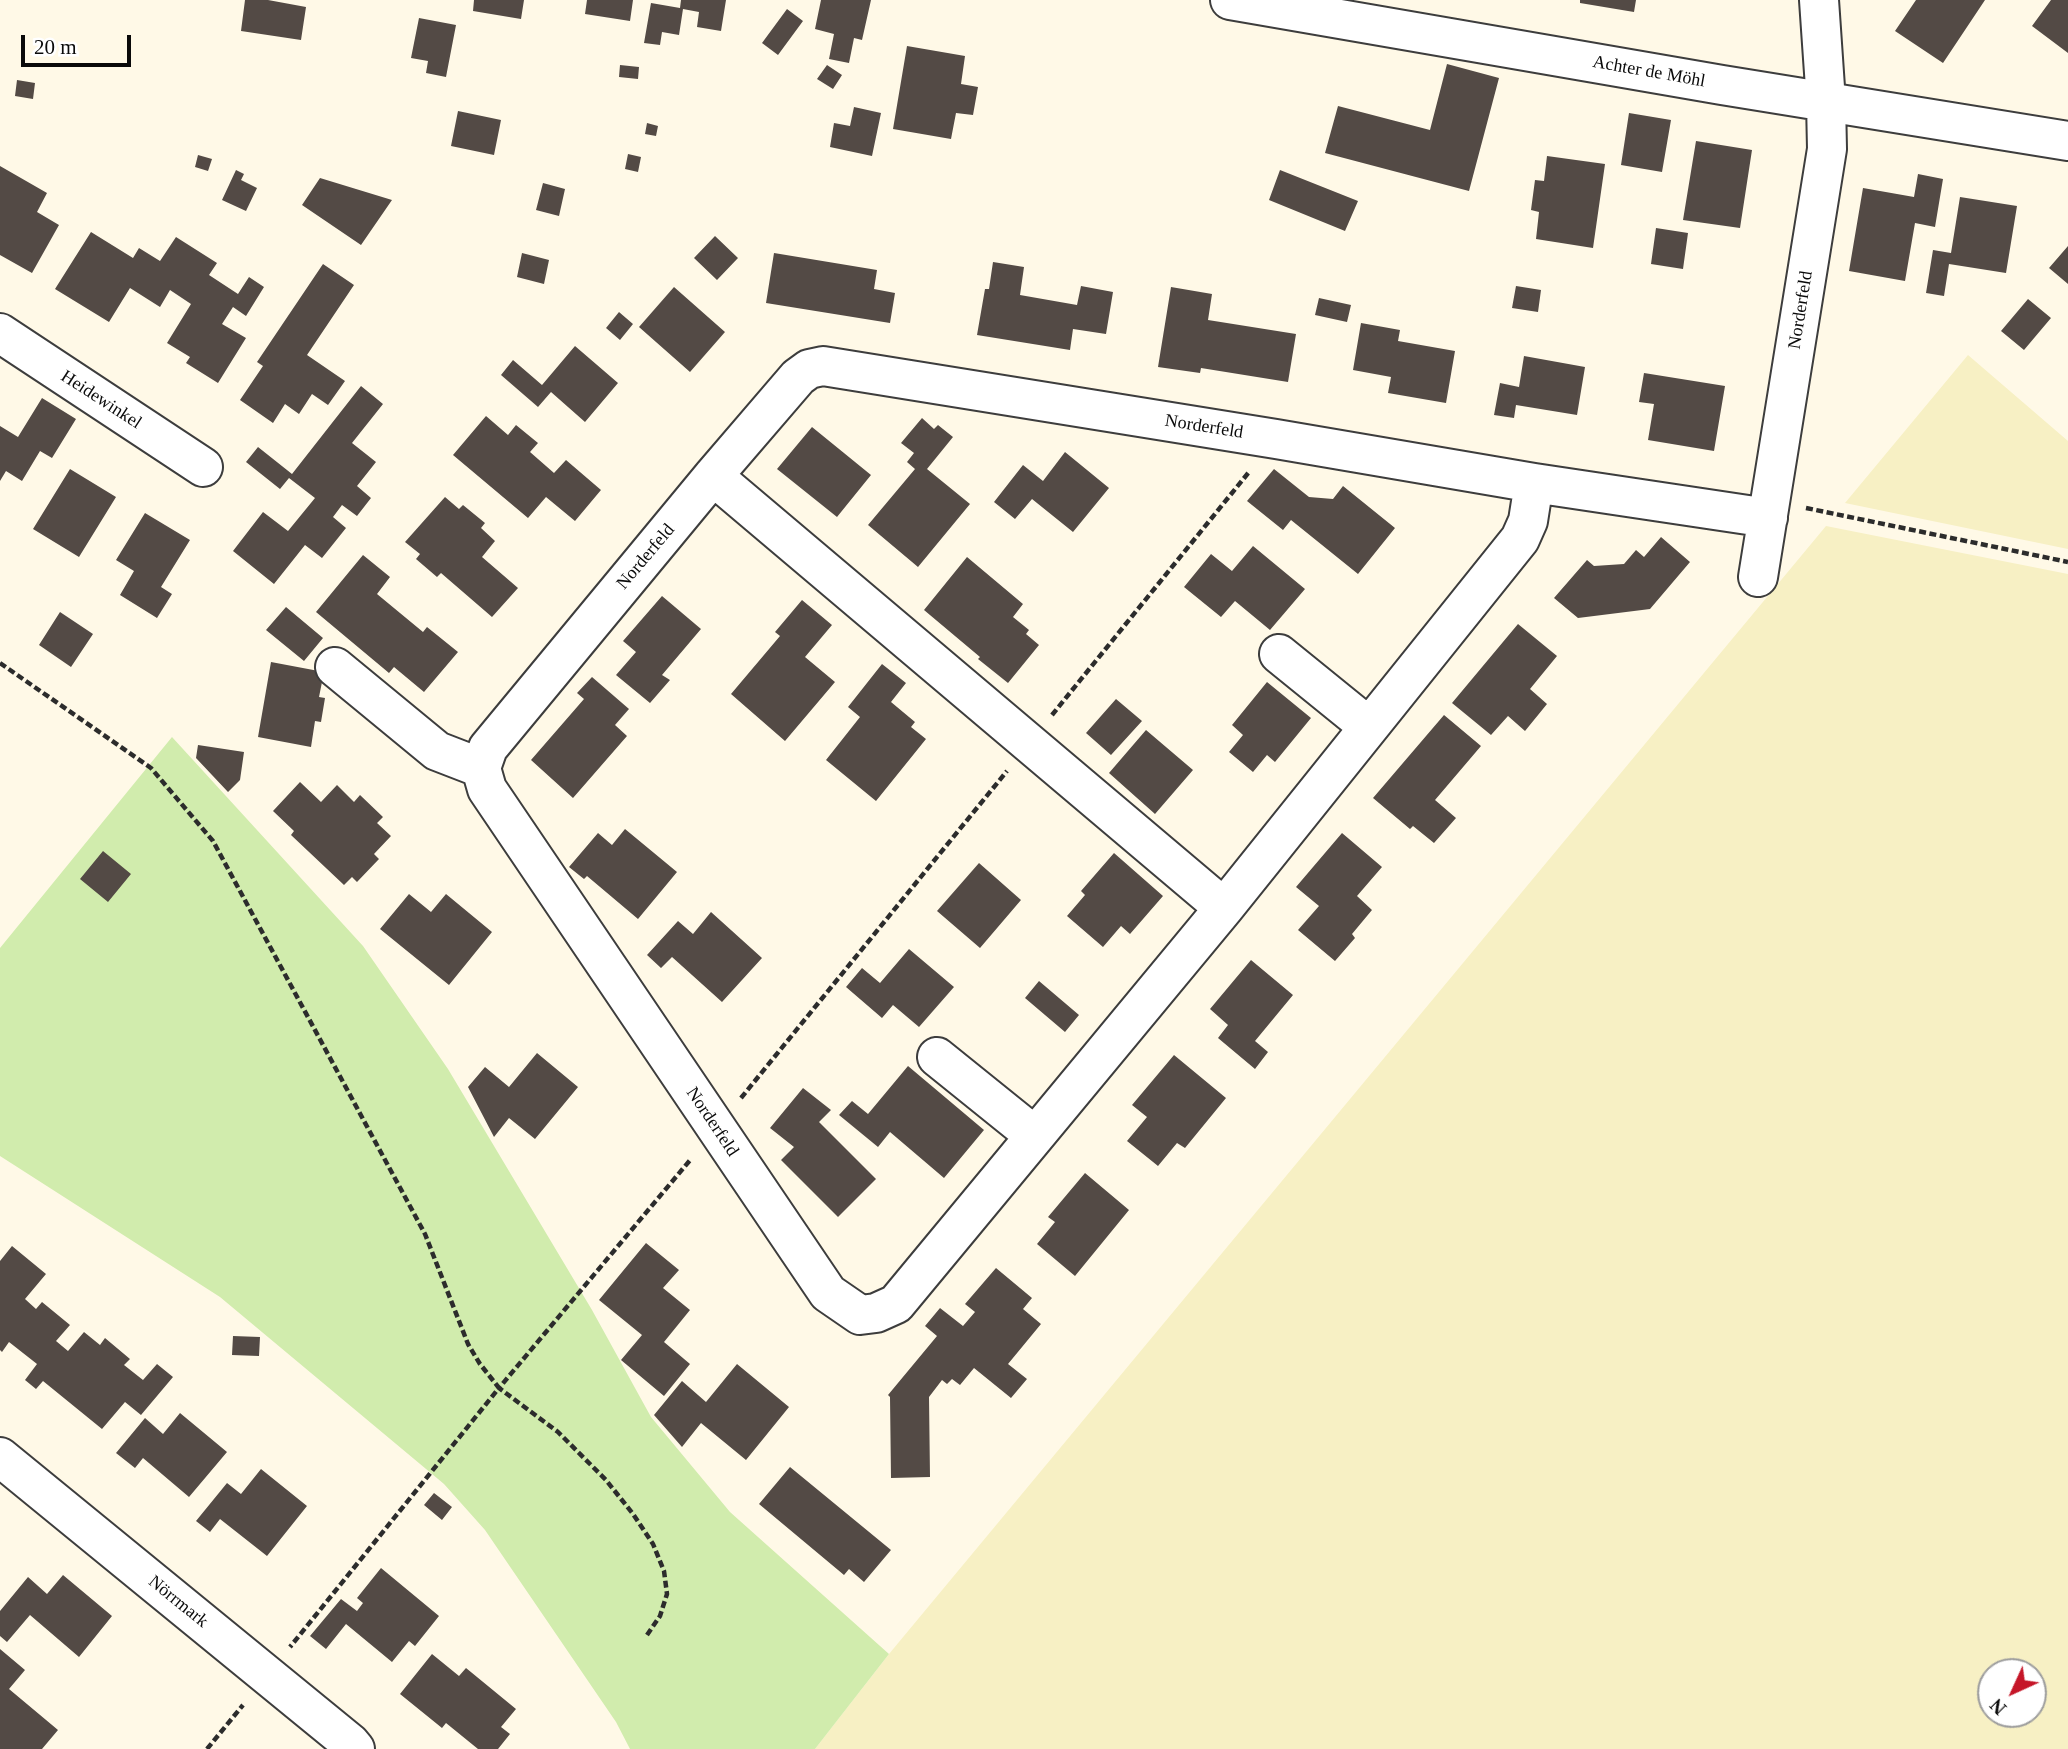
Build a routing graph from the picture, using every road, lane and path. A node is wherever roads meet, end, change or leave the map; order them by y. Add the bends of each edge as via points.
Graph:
1 (1230, 0) edge
2 (1819, 0) edge
3 (1826, 102) junction
4 (2068, 141) edge
5 (0, 333) edge
6 (1276, 439) junction
7 (202, 467) dead end
8 (713, 476) junction
9 (1534, 483) junction
10 (1768, 518) junction
11 (2068, 562) edge
12 (1758, 577) dead end
13 (1279, 654) dead end
14 (0, 663) edge
15 (335, 667) dead end
16 (1369, 727) junction
17 (1030, 744) junction
18 (481, 768) junction
19 (1224, 908) junction
20 (937, 1057) dead end
21 (716, 1129) junction
22 (1035, 1136) junction
23 (499, 1388) junction
24 (0, 1457) edge
25 (647, 1635) dead end
26 (267, 1675) junction
27 (207, 1749) edge
28 (355, 1749) edge

1 - 3 street, Achter de Möhl
2 - 3 street, Norderfeld
3 - 4 street, Achter de Möhl
3 - 10 street, Norderfeld via 1827,149
5 - 7 street, Heidewinkel
6 - 8 street, Norderfeld via 823,366 798,377
6 - 9 street, Norderfeld
6 - 17 path
8 - 17 street
8 - 18 street, Norderfeld via 488,748
9 - 10 street, Norderfeld
9 - 16 street, Norderfeld via 1520,539
10 - 11 path via 1790,504
10 - 12 street, Norderfeld
13 - 16 street
14 - 23 path via 151,768 213,841 425,1234 468,1344
15 - 18 street via 437,751
16 - 19 street, Norderfeld
17 - 19 street
17 - 21 path
18 - 21 street, Norderfeld via 487,789
19 - 22 street, Norderfeld
20 - 22 street
21 - 22 street, Norderfeld via 828,1293 860,1315 896,1304
21 - 23 path
23 - 25 path via 558,1432 606,1480 653,1544 667,1594
23 - 26 path
24 - 26 street, Nörrmark
26 - 27 path
26 - 28 street, Nörrmark

